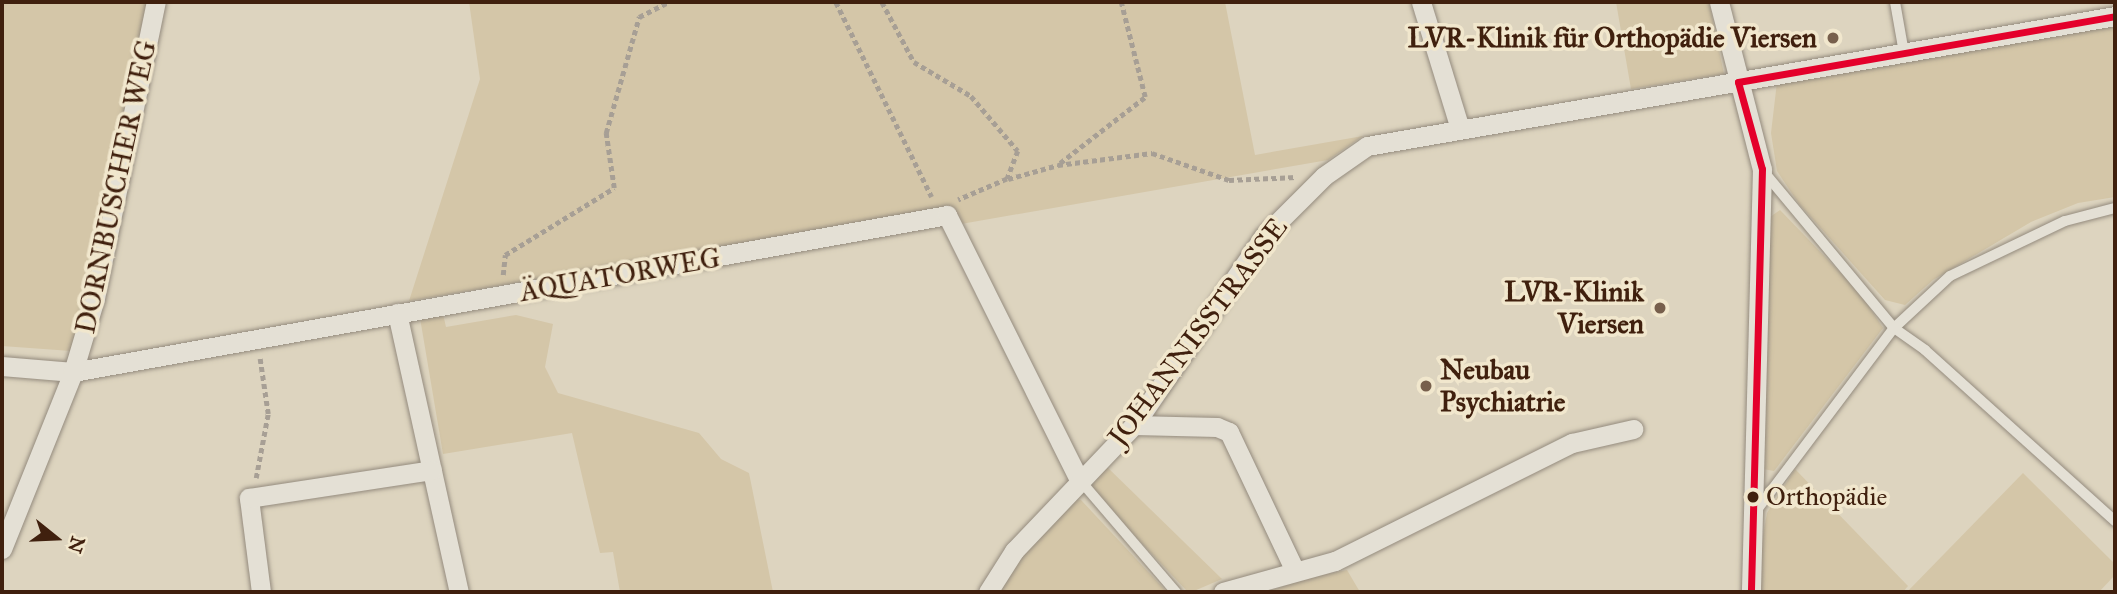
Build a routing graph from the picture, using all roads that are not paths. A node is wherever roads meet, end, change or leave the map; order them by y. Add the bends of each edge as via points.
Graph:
1 (156, 2) edge
2 (1421, 2) edge
3 (1719, 2) edge
4 (1895, 2) edge
5 (2115, 16) edge
6 (1904, 53) junction
7 (1738, 82) junction
8 (1460, 129) junction
9 (1762, 169) junction
10 (2115, 208) edge
11 (397, 313) junction
12 (1894, 328) junction
13 (2, 366) edge
14 (73, 372) junction
15 (1134, 425) junction
16 (1633, 429) dead end
17 (432, 470) junction
18 (1078, 478) junction
19 (1751, 517) junction
20 (2115, 521) edge
21 (2, 549) edge
22 (1295, 571) junction
23 (261, 592) edge
24 (459, 592) edge
25 (988, 592) edge
26 (1176, 592) edge
27 (1223, 592) edge
28 (1751, 592) edge

1 - 14 street, DORNBUSCHER WEG via 95,298
2 - 8 street
3 - 7 street
4 - 6 lane
5 - 6 street, JOHANNISSTRASSE
6 - 7 street, JOHANNISSTRASSE
7 - 8 street, JOHANNISSTRASSE
7 - 9 street
8 - 15 street, JOHANNISSTRASSE via 1367,146 1324,176 1264,237
9 - 12 lane
9 - 19 street
10 - 12 lane via 2065,221 1950,276
11 - 14 street, ÄQUATORWEG
11 - 17 street
11 - 18 street, ÄQUATORWEG via 947,215
12 - 19 lane
12 - 20 lane via 1925,350
13 - 14 street, ÄQUATORWEG
14 - 21 street, DORNBUSCHER WEG
15 - 18 street, JOHANNISSTRASSE
15 - 22 street via 1217,427 1229,432
16 - 22 street via 1572,443 1335,561
17 - 23 street via 249,498
17 - 24 street
18 - 25 street, JOHANNISSTRASSE via 1014,551
18 - 26 lane
19 - 28 street
22 - 27 street

